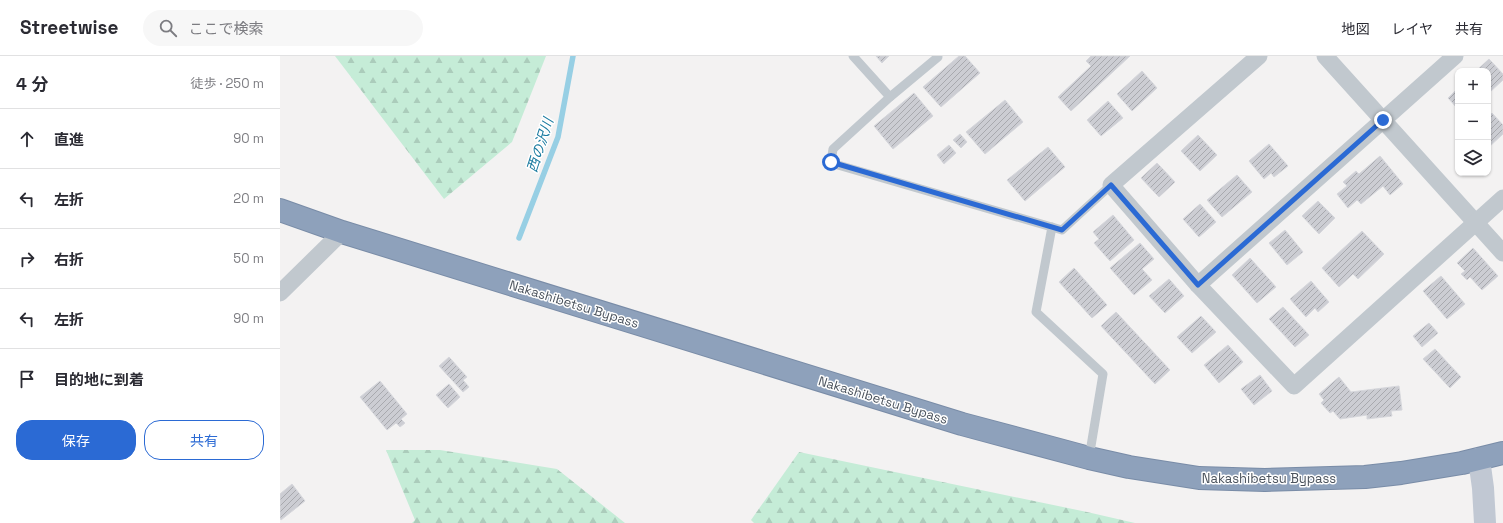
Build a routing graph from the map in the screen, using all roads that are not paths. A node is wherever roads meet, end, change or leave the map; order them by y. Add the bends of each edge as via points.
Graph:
1 (853, 56) edge
2 (937, 56) edge
3 (1259, 56) edge
4 (1325, 56) edge
5 (1454, 56) edge
6 (890, 97) junction
7 (1383, 120) junction
8 (1111, 185) junction
9 (1503, 198) edge
10 (280, 210) edge
11 (1475, 223) junction
12 (1052, 227) junction
13 (342, 232) junction
14 (1503, 253) edge
15 (1198, 285) junction
16 (280, 293) edge
17 (1503, 453) edge
18 (1089, 458) junction
19 (1479, 459) junction
20 (1484, 523) edge

1 - 6 lane
2 - 6 lane via 938,58
3 - 8 street
4 - 7 street
5 - 7 street
6 - 12 lane via 833,149 831,162
7 - 11 street
7 - 15 street
8 - 12 lane via 1062,230
8 - 15 street
9 - 11 street
10 - 13 highway, Nakashibetsu Bypass
11 - 14 street
11 - 15 street via 1294,386
12 - 18 lane via 1036,312 1103,374
13 - 16 street
13 - 18 highway, Nakashibetsu Bypass via 962,424
17 - 19 highway, Nakashibetsu Bypass
18 - 19 highway, Nakashibetsu Bypass via 1199,478 1265,480 1365,477
19 - 20 street

